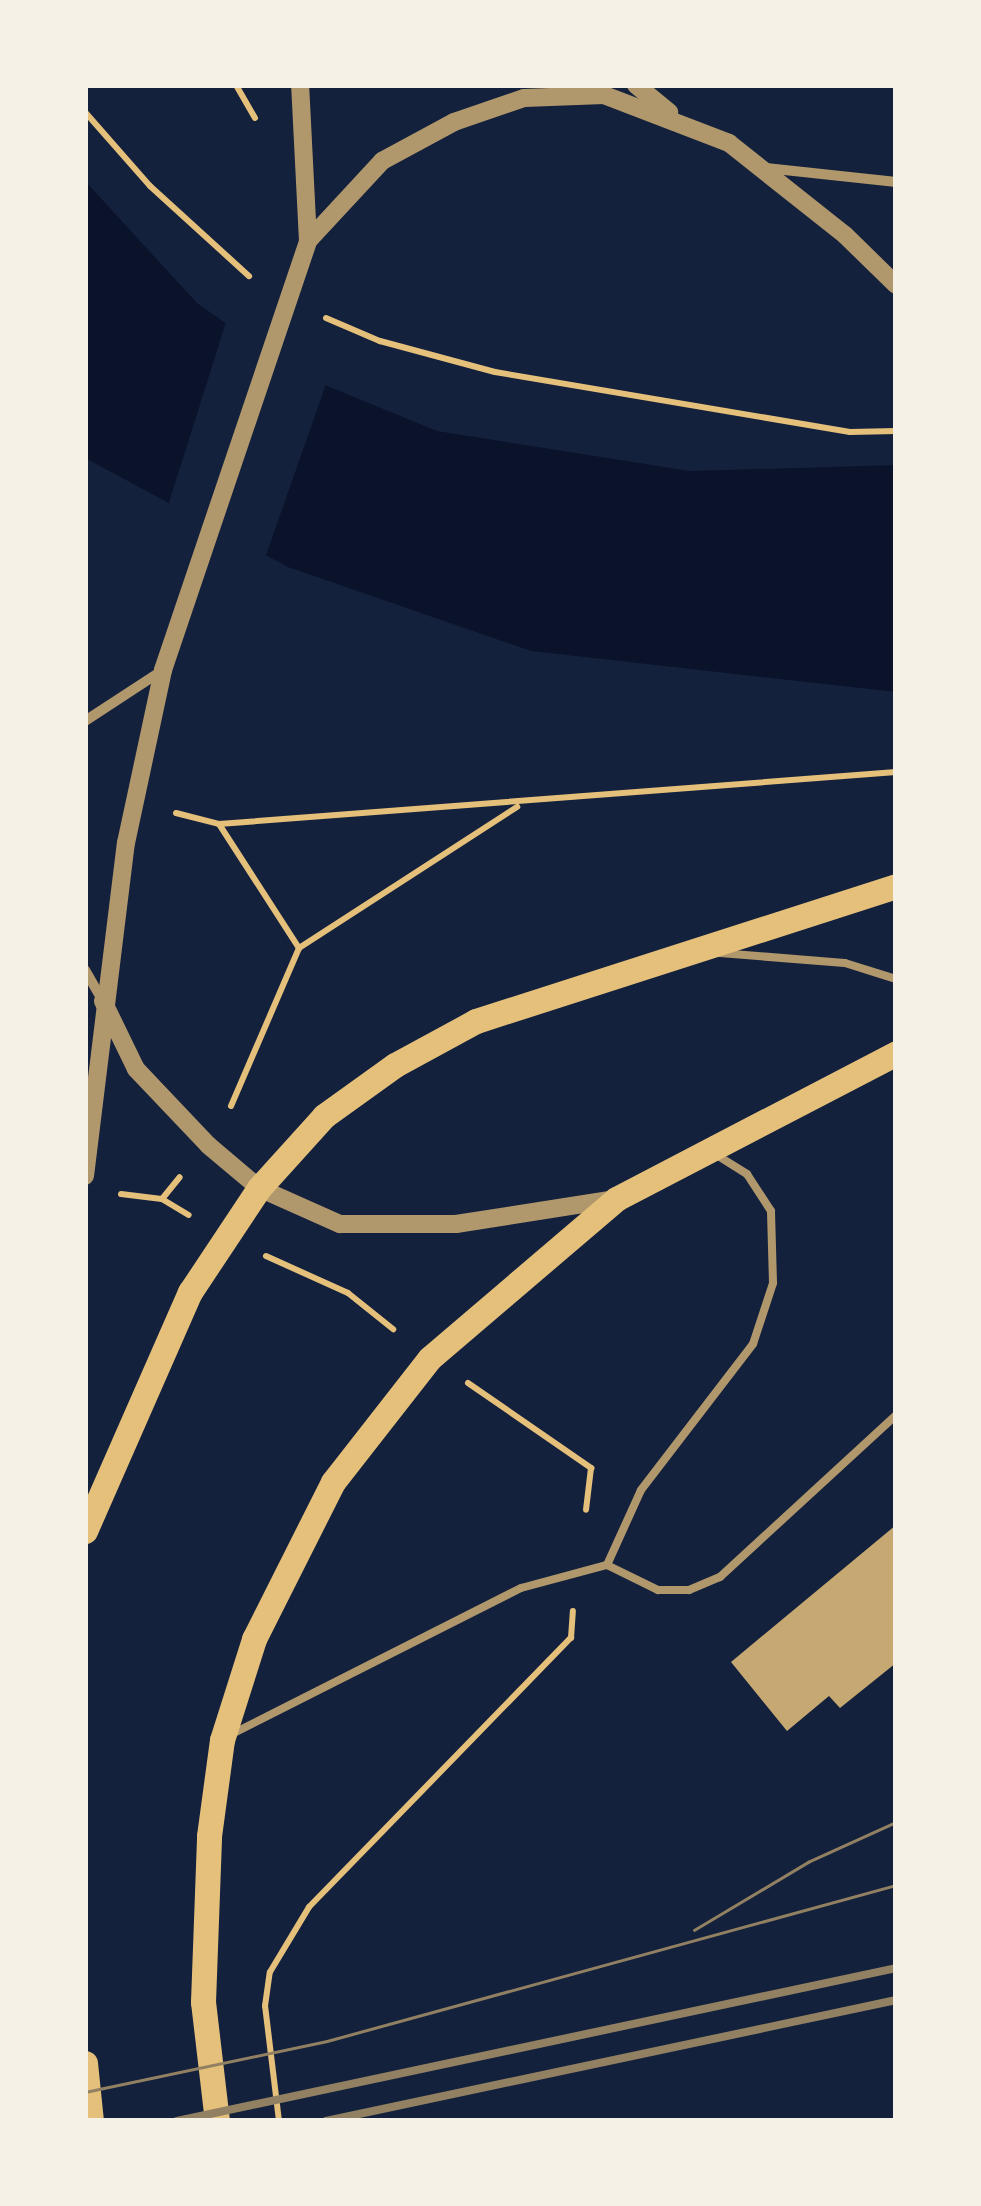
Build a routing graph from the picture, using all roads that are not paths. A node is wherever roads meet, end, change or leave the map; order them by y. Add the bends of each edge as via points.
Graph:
1 (300, 85) edge
2 (636, 85) edge
3 (678, 119) junction
4 (765, 168) junction
5 (896, 182) edge
6 (308, 241) junction
7 (896, 285) edge
8 (163, 670) junction
9 (85, 721) edge
10 (896, 886) edge
11 (690, 950) junction
12 (85, 970) edge
13 (896, 979) edge
14 (102, 1000) junction
15 (896, 1054) edge
16 (706, 1150) junction
17 (85, 1176) edge
18 (259, 1188) junction
19 (616, 1199) junction
20 (896, 1415) edge
21 (85, 1531) edge
22 (607, 1565) junction
23 (222, 1740) junction
24 (85, 2063) edge
25 (91, 2121) edge
26 (217, 2121) edge

1 - 6 street
2 - 3 street
3 - 4 street
3 - 6 street via 604,95 524,98 454,122 382,161
4 - 5 street
4 - 7 street
6 - 8 street
8 - 9 street
8 - 14 street via 133,803
10 - 11 main road
11 - 13 lane via 845,964
11 - 18 main road via 476,1022 394,1065 324,1116
12 - 14 street
14 - 17 street
14 - 18 street via 136,1069 208,1146
15 - 16 main road
16 - 19 main road
16 - 22 lane via 747,1174 771,1212 773,1283 753,1344 641,1490
18 - 19 street via 340,1224 375,1229 456,1224
18 - 21 main road via 159,1356
19 - 23 main road via 430,1358 333,1482 254,1639
20 - 22 lane via 720,1577 689,1590 658,1590
22 - 23 lane via 522,1588
23 - 26 main road via 208,1836 202,2002
24 - 25 main road

